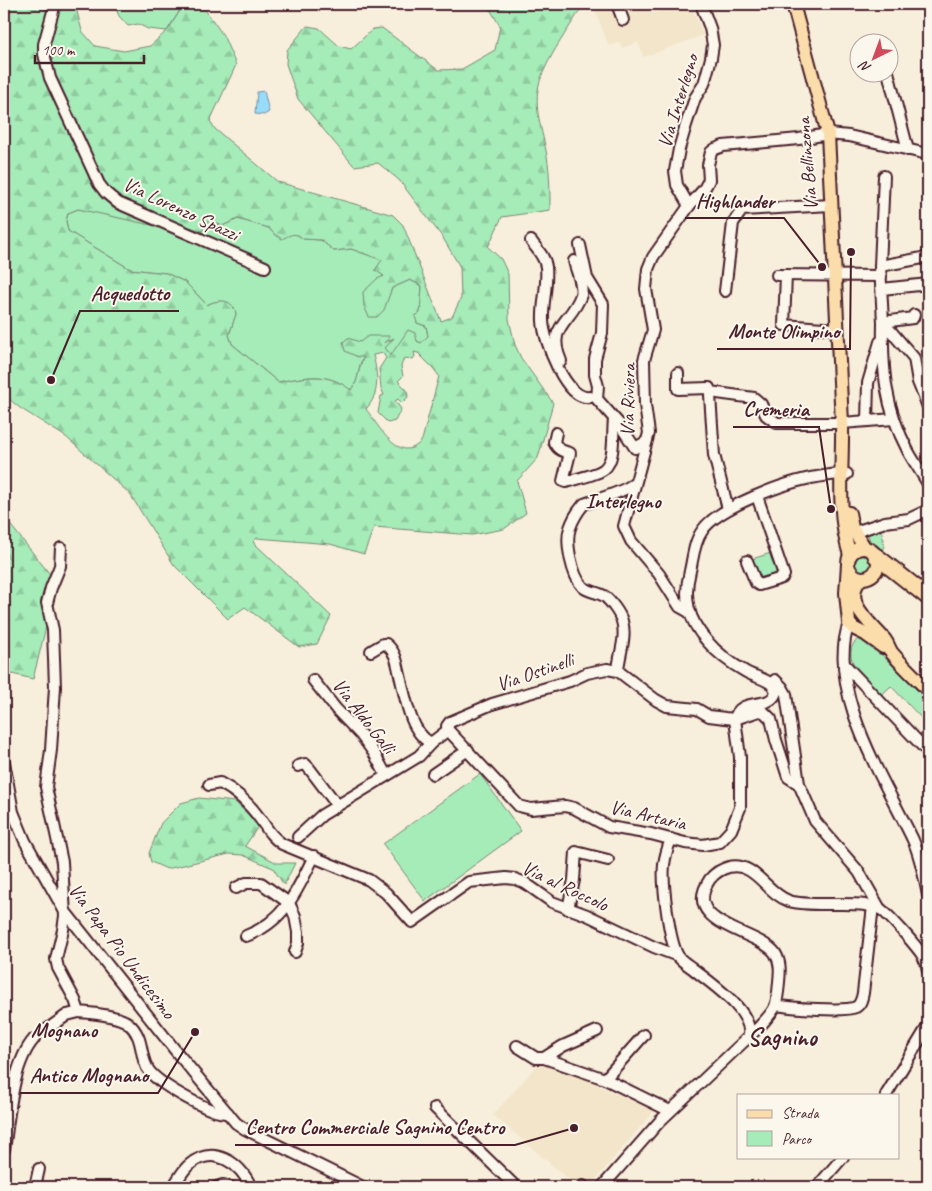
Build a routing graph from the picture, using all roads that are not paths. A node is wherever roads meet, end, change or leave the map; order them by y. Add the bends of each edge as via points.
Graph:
1 (55, 4) edge
2 (617, 4) edge
3 (701, 4) edge
4 (793, 4) edge
5 (623, 20) dead end
6 (891, 82) edge
7 (828, 134) junction
8 (908, 150) junction
9 (926, 152) edge
10 (884, 176) dead end
11 (689, 206) junction
12 (831, 206) junction
13 (531, 241) dead end
14 (580, 245) dead end
15 (928, 257) edge
16 (574, 261) dead end
17 (265, 267) dead end
18 (881, 271) junction
19 (834, 276) junction
20 (928, 284) edge
21 (882, 290) junction
22 (725, 291) dead end
23 (914, 315) dead end
24 (883, 327) junction
25 (836, 329) junction
26 (678, 373) dead end
27 (710, 395) dead end
28 (594, 398) junction
29 (928, 407) edge
30 (894, 419) junction
31 (614, 420) junction
32 (867, 421) junction
33 (842, 423) junction
34 (556, 433) dead end
35 (646, 442) junction
36 (844, 474) junction
37 (634, 484) junction
38 (928, 484) edge
39 (757, 496) junction
40 (728, 509) junction
41 (928, 510) edge
42 (855, 532) junction
43 (60, 548) dead end
44 (871, 552) junction
45 (849, 560) junction
46 (747, 561) dead end
47 (862, 578) junction
48 (928, 597) edge
49 (689, 612) junction
50 (858, 625) junction
51 (371, 651) dead end
52 (845, 665) junction
53 (618, 671) junction
54 (757, 677) junction
55 (313, 680) dead end
56 (928, 690) edge
57 (735, 719) junction
58 (448, 730) junction
59 (432, 743) junction
60 (468, 750) junction
61 (928, 752) edge
62 (4, 762) edge
63 (298, 766) dead end
64 (432, 774) dead end
65 (386, 775) junction
66 (799, 784) junction
67 (210, 785) dead end
68 (337, 805) junction
69 (298, 837) dead end
70 (671, 839) junction
71 (314, 856) junction
72 (608, 860) dead end
73 (925, 861) edge
74 (236, 888) dead end
75 (928, 895) edge
76 (289, 902) junction
77 (877, 908) junction
78 (568, 909) junction
79 (64, 910) junction
80 (246, 936) dead end
81 (295, 952) dead end
82 (678, 956) junction
83 (928, 970) edge
84 (777, 1005) junction
85 (79, 1012) junction
86 (743, 1014) junction
87 (768, 1018) junction
88 (928, 1026) edge
89 (45, 1031) dead end
90 (597, 1031) dead end
91 (644, 1035) dead end
92 (750, 1036) junction
93 (34, 1039) dead end
94 (517, 1046) dead end
95 (544, 1058) junction
96 (605, 1079) junction
97 (887, 1094) edge
98 (435, 1108) dead end
99 (670, 1112) junction
100 (228, 1113) junction
101 (4, 1150) edge
102 (842, 1158) edge
103 (39, 1169) dead end
104 (35, 1187) edge
105 (173, 1187) edge
106 (217, 1187) edge
107 (230, 1187) edge
108 (251, 1187) edge
109 (363, 1187) edge
110 (516, 1187) edge
111 (602, 1187) edge
112 (817, 1187) edge

1 - 17 street, Via Lorenzo Spazzi via 44,44 50,78 106,193 118,203
2 - 5 street
3 - 11 street, Via Interlegno via 710,28 711,58 704,84 695,98 686,125 675,171 677,186
4 - 7 main road, Via Bellinzona
6 - 8 street
7 - 8 street
7 - 11 street via 715,148 708,165 709,180
7 - 12 main road, Via Bellinzona
8 - 9 street
10 - 18 street
11 - 35 street, Via Riviera via 648,269 646,288 654,330 644,360
12 - 19 main road, Via Bellinzona
12 - 22 street via 742,210 733,223
13 - 28 street via 542,255 546,268 543,324 548,343 569,386 584,398
14 - 28 street via 587,278 603,304 602,332 595,359 598,386
15 - 18 street
16 - 28 street via 582,294 558,331 558,354 572,383
18 - 19 street
18 - 21 street
19 - 25 main road, Via Bellinzona
19 - 25 street via 781,275 784,325
20 - 21 street
21 - 24 street
23 - 24 street
24 - 29 street via 914,358 918,382
24 - 30 street via 886,396
24 - 32 street via 868,383
25 - 33 main road, Via Bellinzona
26 - 33 street via 678,389 709,388 710,392 754,398 766,415 777,423
27 - 40 street via 714,455
28 - 31 street
30 - 32 street
30 - 38 street
31 - 34 street via 608,464 603,470 566,482 563,481 570,453 556,446
31 - 35 street via 635,448
32 - 33 street
33 - 36 main road, Via Bellinzona
35 - 37 street, Via Riviera
36 - 39 street via 816,477
36 - 42 main road, Via Bellinzona via 850,521
36 - 45 main road, Via Bellinzona via 842,520
37 - 49 street, Via Riviera via 625,530 680,607
37 - 53 street via 584,504 569,529 569,547 580,582 585,588 604,596 622,620 623,646
39 - 40 street
39 - 46 street via 784,575 760,585 756,583
40 - 49 street via 712,519 697,540 688,578 686,600
41 - 42 street via 909,519 885,522
42 - 44 main road, Via Bellinzona
43 - 79 street via 60,566 47,603 53,630 55,687 46,787 62,862
44 - 45 main road via 857,550
44 - 47 main road via 878,566 869,577
44 - 48 highway
45 - 47 main road via 853,574
45 - 50 main road, Via Bellinzona via 846,592
47 - 50 main road via 856,586
49 - 54 street via 707,642 734,664
50 - 52 street via 843,648
50 - 56 main road via 891,652
51 - 59 street via 386,644 395,654 415,727 424,739
52 - 61 street
52 - 73 street via 851,705 885,787
53 - 57 street via 667,706 697,709 709,716
53 - 58 street, Via Ostinelli via 587,673 492,704 450,722
54 - 57 street via 774,686 774,698 744,707
54 - 66 street via 770,677 786,694
55 - 65 street, Via Aldo Galli via 361,735
57 - 66 street via 759,711 768,714 788,777
57 - 70 street, Via Artaria via 740,756 740,808 734,823 726,836 714,844
58 - 59 street, Via Ostinelli
58 - 60 street, Via Artaria
59 - 65 street, Via Ostinelli via 419,756
60 - 64 street
60 - 70 street, Via Artaria via 511,799 525,808 574,808 609,827
62 - 79 street, Via Papa Pio Undicesimo via 13,812 25,841
63 - 68 street via 305,764 309,768
65 - 68 street, Via Ostinelli
66 - 77 street via 815,821 859,872
67 - 71 street via 225,785 252,809 272,837
68 - 69 street, Via Ostinelli
70 - 82 street via 664,865 664,886
71 - 76 street
71 - 78 street, Via al Roccolo via 369,880 386,892 412,922 469,882 506,878 520,880
72 - 78 street via 576,852
73 - 75 street
74 - 76 street via 246,883 261,883
76 - 80 street via 275,919
76 - 81 street via 298,932
77 - 83 street via 920,952
77 - 84 street via 860,1004 848,1008
77 - 84 street via 787,900 742,867 725,868 714,875 707,885 704,904 724,925 769,947 777,956 780,974
78 - 82 street, Via al Roccolo
79 - 85 street via 56,959
79 - 100 street, Via Papa Pio Undicesimo
82 - 86 street, Via al Roccolo
84 - 87 street
85 - 89 street via 67,1015
85 - 100 street via 128,1023 141,1042 150,1072 186,1098 214,1112
86 - 87 street via 758,1019
86 - 92 street
87 - 92 street
88 - 97 street
90 - 95 street
91 - 96 street
92 - 99 street
93 - 101 street via 17,1071
94 - 95 street via 536,1058
95 - 96 street
96 - 99 street
98 - 110 street
99 - 111 street
100 - 109 street, Via Papa Pio Undicesimo via 245,1129
102 - 112 street
103 - 104 street
105 - 108 street via 190,1164 206,1156 217,1155 239,1169
106 - 107 street

